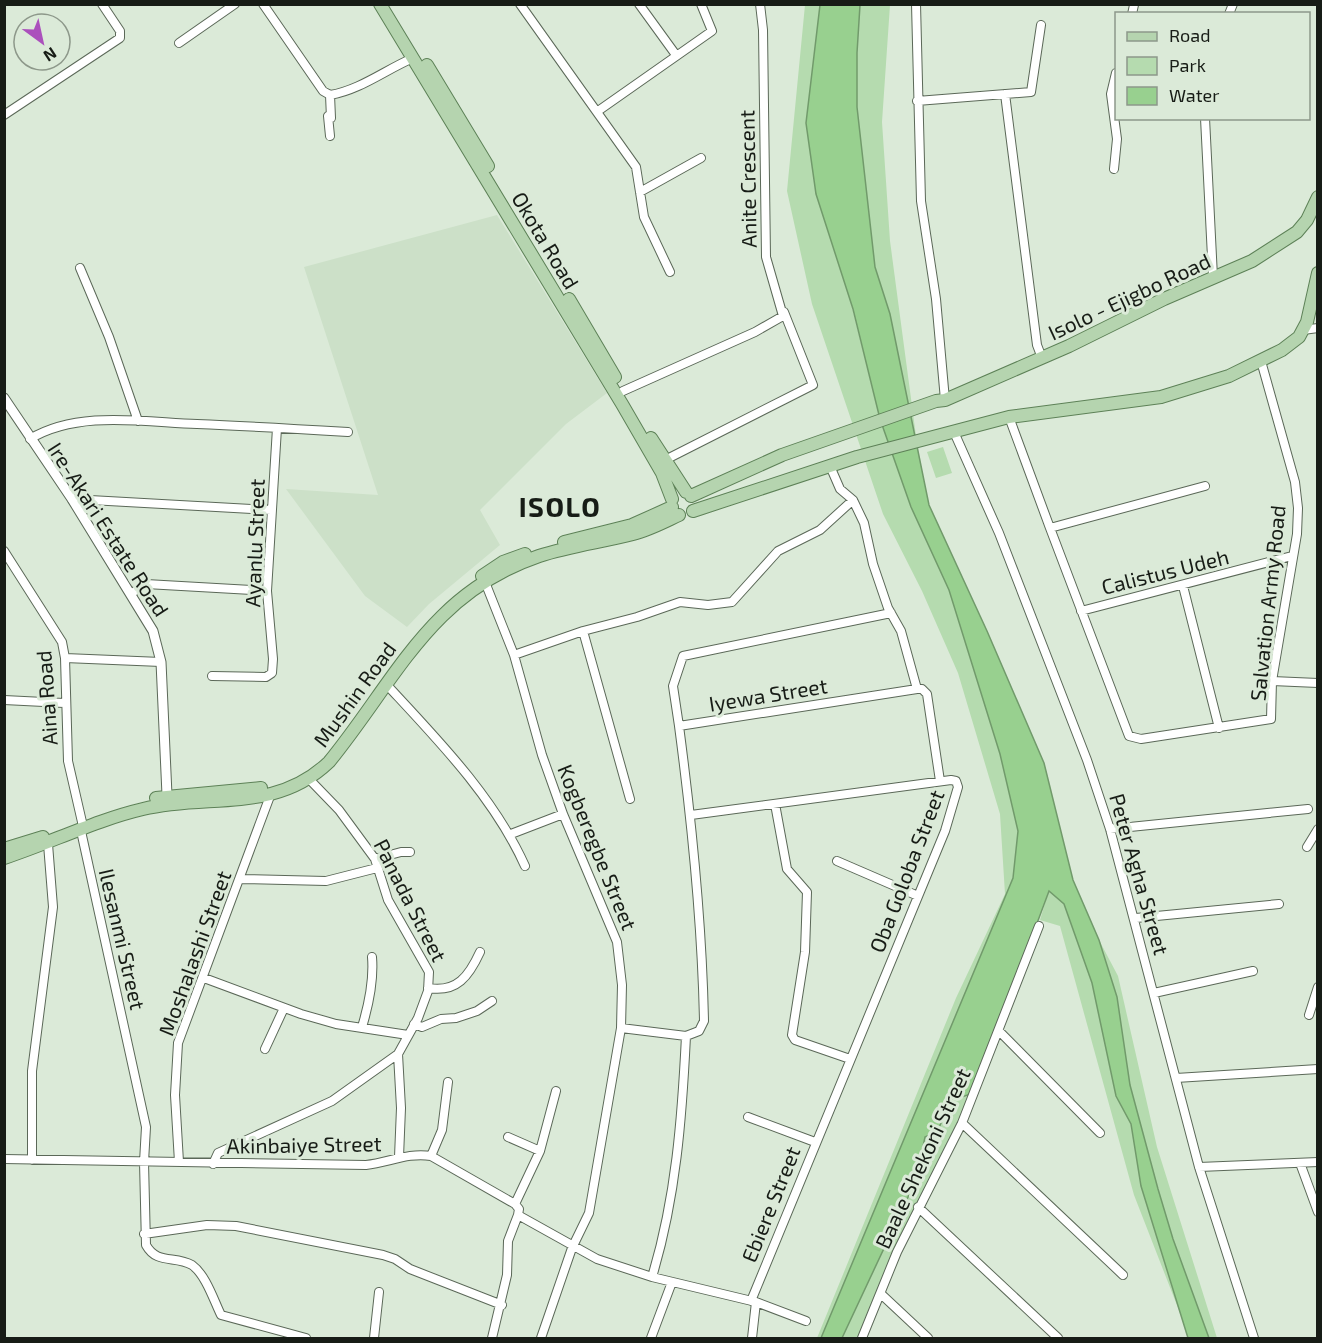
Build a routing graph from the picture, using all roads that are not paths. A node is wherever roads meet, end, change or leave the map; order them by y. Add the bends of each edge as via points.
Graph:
1 (102, 4) edge
2 (235, 4) edge
3 (263, 4) edge
4 (380, 4) edge
5 (388, 4) edge
6 (520, 4) edge
7 (639, 4) edge
8 (701, 4) edge
9 (760, 4) edge
10 (916, 4) edge
11 (1041, 25) dead end
12 (179, 42) dead end
13 (676, 55) junction
14 (413, 58) junction
15 (1115, 77) edge
16 (1005, 94) junction
17 (330, 95) junction
18 (917, 101) junction
19 (598, 111) junction
20 (4, 115) edge
21 (1205, 120) edge
22 (330, 136) dead end
23 (701, 158) dead end
24 (1114, 169) dead end
25 (640, 192) junction
26 (1316, 205) edge
27 (80, 268) dead end
28 (670, 272) dead end
29 (1317, 273) edge
30 (1213, 277) junction
31 (784, 312) junction
32 (1317, 328) edge
33 (1303, 330) junction
34 (1042, 358) junction
35 (1261, 360) junction
36 (623, 391) junction
37 (4, 398) edge
38 (940, 400) junction
39 (1009, 417) junction
40 (138, 421) junction
41 (277, 428) junction
42 (348, 432) dead end
43 (950, 433) junction
44 (30, 439) junction
45 (665, 460) junction
46 (830, 466) junction
47 (1205, 486) dead end
48 (689, 494) junction
49 (72, 499) junction
50 (853, 500) junction
51 (674, 507) junction
52 (271, 510) junction
53 (693, 511) junction
54 (1050, 528) junction
55 (4, 550) edge
56 (1292, 556) junction
57 (485, 582) junction
58 (1183, 586) junction
59 (267, 591) junction
60 (132, 593) junction
61 (1081, 611) junction
62 (891, 613) junction
63 (583, 631) junction
64 (514, 655) junction
65 (65, 658) junction
66 (161, 662) junction
67 (212, 676) dead end
68 (1272, 681) junction
69 (1317, 683) edge
70 (386, 684) junction
71 (917, 689) junction
72 (4, 700) edge
73 (64, 703) junction
74 (679, 726) junction
75 (1219, 728) junction
76 (309, 779) junction
77 (940, 782) junction
78 (166, 795) junction
79 (270, 796) junction
80 (630, 799) dead end
81 (775, 804) junction
82 (1308, 809) dead end
83 (562, 814) junction
84 (690, 815) junction
85 (82, 827) junction
86 (1110, 829) junction
87 (1317, 829) edge
88 (511, 834) junction
89 (48, 844) junction
90 (1308, 847) dead end
91 (4, 849) edge
92 (410, 852) dead end
93 (4, 858) edge
94 (837, 861) dead end
95 (376, 864) junction
96 (525, 866) dead end
97 (240, 879) junction
98 (918, 896) junction
99 (1279, 904) dead end
100 (1136, 918) junction
101 (1039, 926) dead end
102 (480, 952) dead end
103 (372, 957) dead end
104 (1253, 971) dead end
105 (204, 978) junction
106 (1317, 987) edge
107 (428, 988) junction
108 (1154, 993) junction
109 (492, 1001) dead end
110 (284, 1008) junction
111 (1309, 1015) dead end
112 (414, 1024) junction
113 (362, 1027) junction
114 (621, 1028) junction
115 (999, 1031) junction
116 (408, 1035) junction
117 (686, 1036) junction
118 (265, 1049) dead end
119 (398, 1054) junction
120 (850, 1059) junction
121 (1317, 1069) edge
122 (1176, 1078) junction
123 (448, 1082) dead end
124 (556, 1091) dead end
125 (748, 1117) dead end
126 (824, 1121) joint
127 (962, 1123) junction
128 (1100, 1133) dead end
129 (508, 1137) dead end
130 (815, 1142) junction
131 (540, 1151) junction
132 (431, 1156) junction
133 (399, 1158) junction
134 (4, 1159) edge
135 (32, 1160) junction
136 (144, 1162) junction
137 (179, 1162) junction
138 (1317, 1162) edge
139 (1300, 1163) junction
140 (213, 1164) junction
141 (1199, 1167) junction
142 (515, 1204) junction
143 (918, 1207) junction
144 (1317, 1212) edge
145 (518, 1215) junction
146 (144, 1234) junction
147 (573, 1248) junction
148 (1123, 1275) dead end
149 (652, 1277) junction
150 (672, 1282) junction
151 (379, 1292) dead end
152 (881, 1294) junction
153 (754, 1301) junction
154 (502, 1305) junction
155 (806, 1321) dead end
156 (306, 1338) edge
157 (374, 1338) edge
158 (492, 1338) edge
159 (541, 1338) edge
160 (651, 1338) edge
161 (752, 1338) edge
162 (862, 1338) edge
163 (928, 1338) edge
164 (1058, 1338) edge
165 (1254, 1338) edge

1 - 20 street via 121,33 120,38
2 - 12 street
3 - 17 street via 323,91
4 - 14 main road, Okota Road
5 - 36 main road
6 - 19 street
7 - 13 street
8 - 13 street via 712,31
9 - 31 street, Anite Crescent via 766,257
10 - 18 street
11 - 16 street via 1030,92
13 - 19 street
14 - 17 street via 349,92
14 - 51 main road, Okota Road via 644,441 662,473
15 - 24 street via 1111,94 1117,139
16 - 18 street
16 - 34 street via 1037,345
17 - 22 street
18 - 38 street via 921,201 936,299
19 - 25 street via 636,167
21 - 30 street
23 - 25 street
25 - 28 street via 644,217
26 - 30 main road, Isolo - Ejigbo Road via 1297,232 1283,243
27 - 40 street
29 - 33 main road
30 - 34 main road, Isolo - Ejigbo Road
31 - 36 street via 782,318 755,332
31 - 45 street, Anite Crescent via 813,385
32 - 33 street
33 - 35 main road via 1294,342
34 - 38 main road, Isolo - Ejigbo Road
35 - 39 main road via 1204,385 1161,397
35 - 56 street, Salvation Army Road via 1295,482 1298,508
36 - 45 main road
37 - 44 street, Ire-Akari Estate Road
38 - 48 main road, Isolo - Ejigbo Road via 782,455
39 - 43 main road
39 - 54 street
40 - 41 street
40 - 44 street via 67,424
41 - 42 street
41 - 52 street, Ayanlu Street
43 - 46 main road
43 - 86 street, Peter Agha Street via 999,533
44 - 49 street, Ire-Akari Estate Road
45 - 48 main road
46 - 50 street via 840,489
46 - 53 main road
47 - 54 street
48 - 51 main road via 676,494
48 - 53 main road via 695,505
49 - 52 street
49 - 60 street, Ire-Akari Estate Road
50 - 62 street via 864,523 873,564
50 - 63 street via 820,530 777,551 732,602 680,602
51 - 53 main road via 687,515
51 - 57 main road, Mushin Road via 635,534 539,556
51 - 78 main road, Mushin Road via 632,525 503,562 459,591 412,634 339,739 302,775 268,788
52 - 59 street, Ayanlu Street
54 - 61 street
55 - 65 street, Aina Road via 53,626
56 - 58 street, Calistus Udeh
56 - 68 street, Salvation Army Road
57 - 64 street, Kogberegbe Street
57 - 70 main road, Mushin Road via 433,622
58 - 61 street, Calistus Udeh
58 - 75 street
59 - 60 street via 146,584
59 - 67 street, Ayanlu Street via 272,673 266,677
60 - 66 street, Ire-Akari Estate Road via 153,631
61 - 75 street, Salvation Army Road via 1129,736 1141,739
62 - 71 street via 901,631
62 - 74 street via 683,656 673,686
63 - 64 street
63 - 80 street
64 - 83 street, Kogberegbe Street
65 - 66 street
65 - 73 street, Aina Road
66 - 78 street, Ire-Akari Estate Road
68 - 69 street
68 - 75 street, Salvation Army Road via 1271,719
70 - 76 main road, Mushin Road via 329,762
70 - 88 street via 443,747
71 - 74 street, Iyewa Street
71 - 77 street via 922,688 927,694
72 - 73 street
73 - 85 street, Aina Road via 68,761
74 - 84 street
76 - 79 main road, Mushin Road
76 - 95 street, Panada Street via 339,810
77 - 81 street, Oba Goloba Street
77 - 98 street, Oba Goloba Street via 956,781 958,787
78 - 85 main road, Mushin Road via 138,802
79 - 85 main road, Mushin Road via 167,804
79 - 97 street, Moshalashi Street
81 - 84 street, Oba Goloba Street
81 - 120 street via 787,869 807,892 805,952 792,1035 795,1040
82 - 86 street
83 - 88 street
83 - 114 street, Kogberegbe Street via 617,942
84 - 117 street via 704,1022 699,1031
85 - 89 main road, Mushin Road
85 - 91 main road, Mushin Road
85 - 136 street, Ilesanmi Street via 146,1127
86 - 100 street, Peter Agha Street
87 - 90 street
88 - 96 street
89 - 93 main road, Mushin Road
89 - 135 street via 52,907 32,1071
92 - 95 street
94 - 98 street
95 - 97 street via 326,881
95 - 107 street, Panada Street via 388,900 427,966
97 - 105 street, Moshalashi Street
98 - 120 street, Oba Goloba Street
99 - 100 street
100 - 108 street, Peter Agha Street
101 - 115 street, Baale Shekoni Street
102 - 107 street via 461,984 446,989
103 - 113 street via 374,974
104 - 108 street
105 - 110 street
105 - 137 street, Moshalashi Street via 178,1043 175,1095
106 - 111 street
107 - 112 street, Panada Street
108 - 122 street, Peter Agha Street
109 - 112 street via 456,1018 422,1027
110 - 113 street via 336,1024
110 - 118 street
112 - 116 street, Panada Street
113 - 116 street
114 - 117 street
114 - 147 street, Kogberegbe Street via 589,1213
115 - 127 street, Baale Shekoni Street
115 - 128 street
116 - 119 street, Panada Street
117 - 149 street via 677,1162 663,1241
119 - 133 street
119 - 140 street via 332,1101 218,1153
120 - 126 street, Oba Goloba Street
121 - 122 street
122 - 141 street, Peter Agha Street
123 - 132 street via 442,1130
124 - 131 street
125 - 130 street
126 - 130 street, Ebiere Street
127 - 143 street, Baale Shekoni Street
127 - 148 street
129 - 131 street
130 - 153 street, Ebiere Street
131 - 142 street
132 - 133 street, Akinbaiye Street
132 - 142 street
133 - 140 street, Akinbaiye Street via 366,1165
134 - 135 street, Akinbaiye Street
135 - 136 street, Akinbaiye Street
136 - 137 street, Akinbaiye Street
136 - 146 street, Ilesanmi Street
137 - 140 street, Akinbaiye Street
138 - 139 street
139 - 141 street
139 - 144 street
141 - 165 street, Peter Agha Street
142 - 145 street
143 - 152 street, Baale Shekoni Street
143 - 164 street
145 - 147 street
145 - 154 street via 508,1241
146 - 154 street via 207,1225 236,1226 361,1250 395,1259 410,1269
146 - 156 street via 151,1254 192,1266 221,1315
147 - 149 street
147 - 159 street, Kogberegbe Street
149 - 150 street
150 - 153 street
150 - 160 street
151 - 157 street
152 - 162 street, Baale Shekoni Street
152 - 163 street
153 - 155 street
153 - 161 street, Ebiere Street
154 - 158 street

